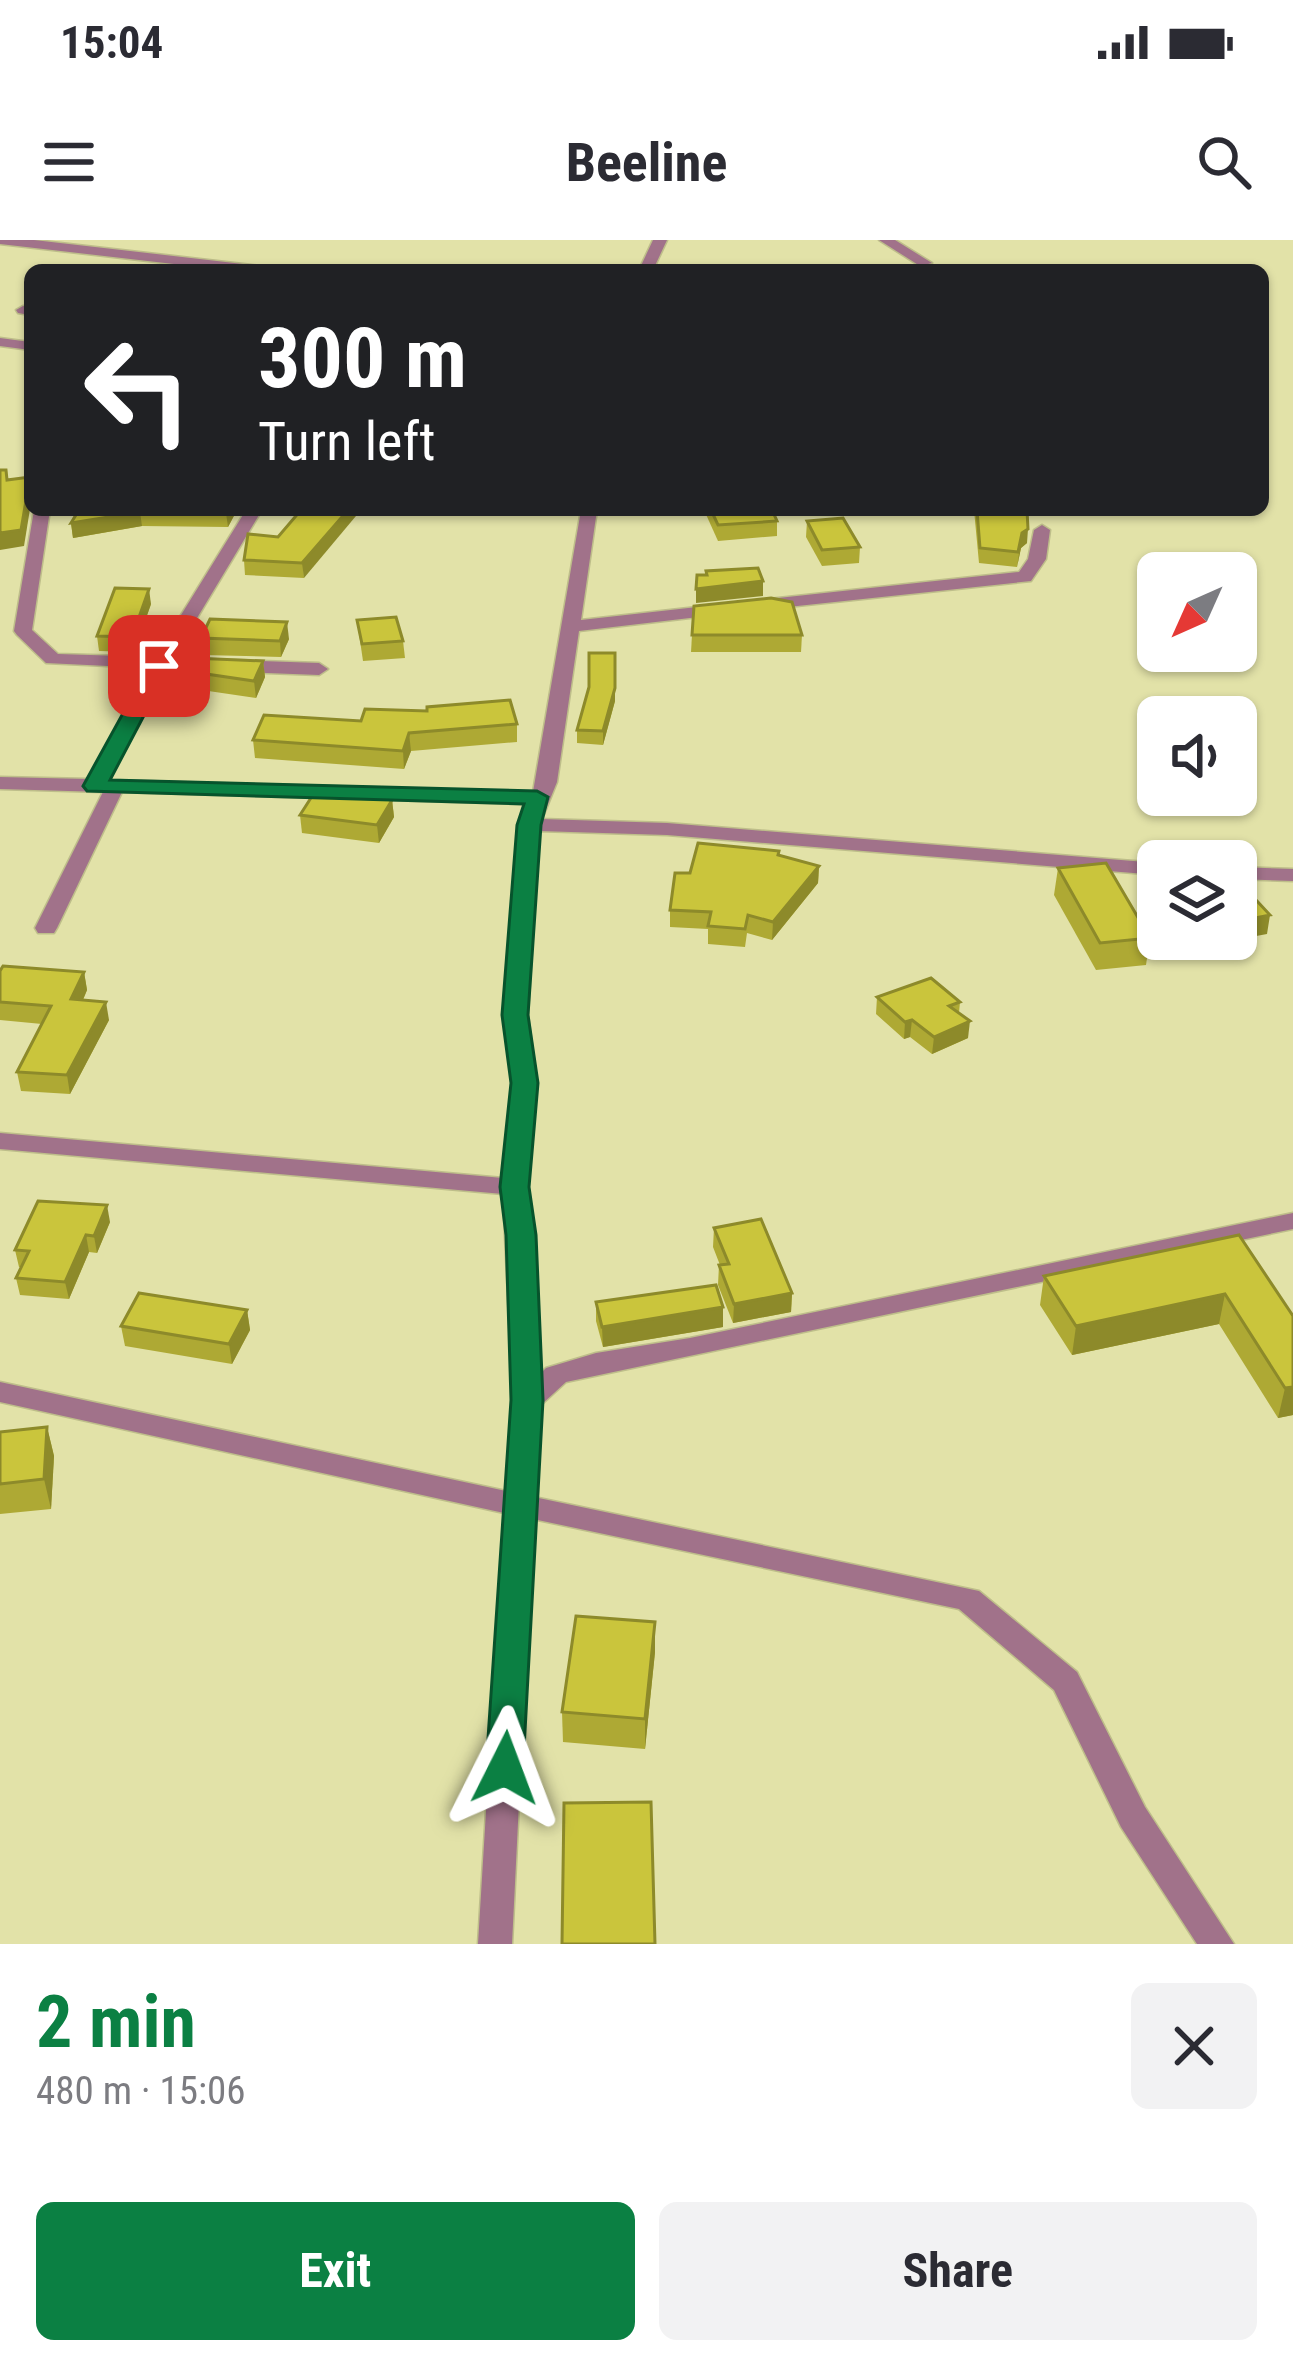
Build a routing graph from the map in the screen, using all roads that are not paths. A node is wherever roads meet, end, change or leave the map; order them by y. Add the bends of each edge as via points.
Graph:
1 (0, 240) edge
2 (886, 240) edge
3 (925, 263) dead end
4 (209, 264) edge
5 (41, 516) edge
6 (250, 516) edge
7 (588, 516) edge
8 (1042, 530) dead end
9 (572, 626) junction
10 (159, 666) junction
11 (319, 669) dead end
12 (0, 783) edge
13 (105, 787) junction
14 (537, 797) junction
15 (529, 825) junction
16 (1137, 866) edge
17 (1257, 874) edge
18 (1293, 875) edge
19 (46, 928) dead end
20 (0, 1141) edge
21 (514, 1187) junction
22 (1293, 1221) edge
23 (0, 1392) edge
24 (527, 1400) junction
25 (519, 1505) junction
26 (495, 1944) edge
27 (1217, 1944) edge

1 - 4 street
2 - 3 street
5 - 10 street via 23,631 53,659
6 - 10 street
7 - 9 street
8 - 9 street via 1025,577
9 - 14 street via 547,782
10 - 11 street
10 - 13 street
12 - 13 street
13 - 14 street
13 - 19 street
14 - 15 street
15 - 16 street
15 - 21 street via 515,1015 525,1083
17 - 18 street
20 - 21 street
21 - 24 street
22 - 24 street via 596,1363 556,1375
23 - 25 street
24 - 25 street
25 - 26 street
25 - 27 street via 968,1599 1066,1681 1133,1816

